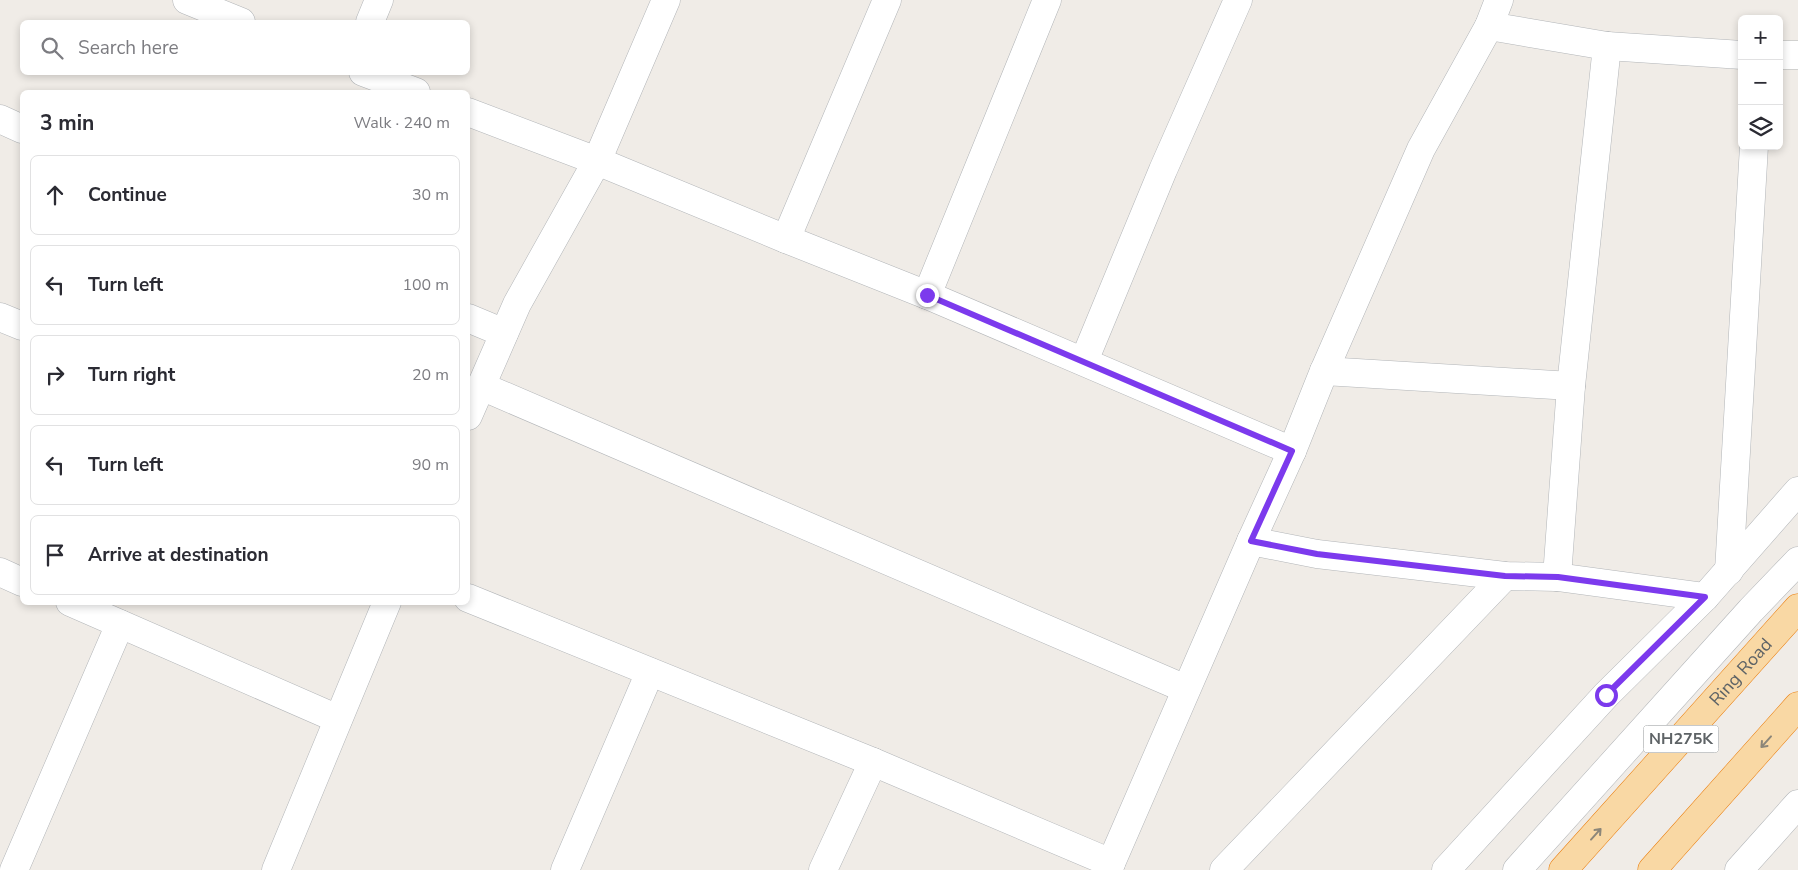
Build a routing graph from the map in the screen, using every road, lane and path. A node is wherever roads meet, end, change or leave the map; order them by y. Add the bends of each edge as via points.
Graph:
1 (379, 0) edge
2 (666, 0) edge
3 (887, 0) edge
4 (1047, 0) edge
5 (1238, 0) edge
6 (1499, 0) edge
7 (200, 2) edge
8 (237, 20) edge
9 (371, 20) edge
10 (1489, 26) junction
11 (1607, 46) junction
12 (1738, 55) edge
13 (1798, 55) edge
14 (1783, 56) edge
15 (371, 75) edge
16 (411, 90) edge
17 (470, 113) edge
18 (0, 119) edge
19 (20, 128) edge
20 (1754, 150) edge
21 (598, 160) junction
22 (786, 240) junction
23 (927, 295) junction
24 (0, 317) edge
25 (470, 319) edge
26 (20, 325) edge
27 (504, 333) junction
28 (1084, 361) junction
29 (1324, 371) junction
30 (481, 386) junction
31 (1570, 386) junction
32 (470, 411) edge
33 (1292, 451) junction
34 (1798, 491) edge
35 (1251, 541) junction
36 (1798, 561) edge
37 (1729, 571) junction
38 (0, 572) edge
39 (1505, 576) junction
40 (1558, 577) junction
41 (20, 581) edge
42 (1705, 597) junction
43 (470, 599) edge
44 (77, 605) edge
45 (387, 605) edge
46 (1798, 608) edge
47 (120, 624) junction
48 (650, 672) junction
49 (1186, 689) junction
50 (1798, 706) edge
51 (338, 719) junction
52 (873, 762) junction
53 (1798, 804) edge
54 (1109, 866) edge
55 (14, 870) edge
56 (276, 870) edge
57 (564, 870) edge
58 (824, 870) edge
59 (1224, 870) edge
60 (1446, 870) edge
61 (1517, 870) edge
62 (1563, 870) edge
63 (1652, 870) edge
64 (1739, 870) edge

1 - 9 street
2 - 21 street
3 - 22 street
4 - 23 street
5 - 28 street
6 - 10 street
7 - 8 street
10 - 11 street
10 - 29 street via 1421,149
11 - 12 street
11 - 31 street
13 - 14 street
15 - 16 street
17 - 21 street
18 - 19 street
20 - 37 street
21 - 22 street
21 - 27 street
22 - 23 street
23 - 28 street
24 - 26 street
25 - 27 street
27 - 30 street
28 - 33 street
29 - 31 street
29 - 33 street
30 - 32 street
30 - 49 street
31 - 40 street
33 - 35 street
34 - 37 street
35 - 39 street via 1317,554
35 - 49 street
36 - 61 street
37 - 42 street
38 - 41 street
39 - 40 street
39 - 59 street
40 - 42 street
42 - 60 street via 1606,695
43 - 48 street
44 - 47 street
45 - 51 street
62 -> 46 highway, Ring Road / NH275K
47 - 51 street
47 - 55 street
48 - 52 street
48 - 57 street
49 - 54 street
50 -> 63 highway
51 - 56 street
52 - 54 street
52 - 58 street
53 - 64 street

